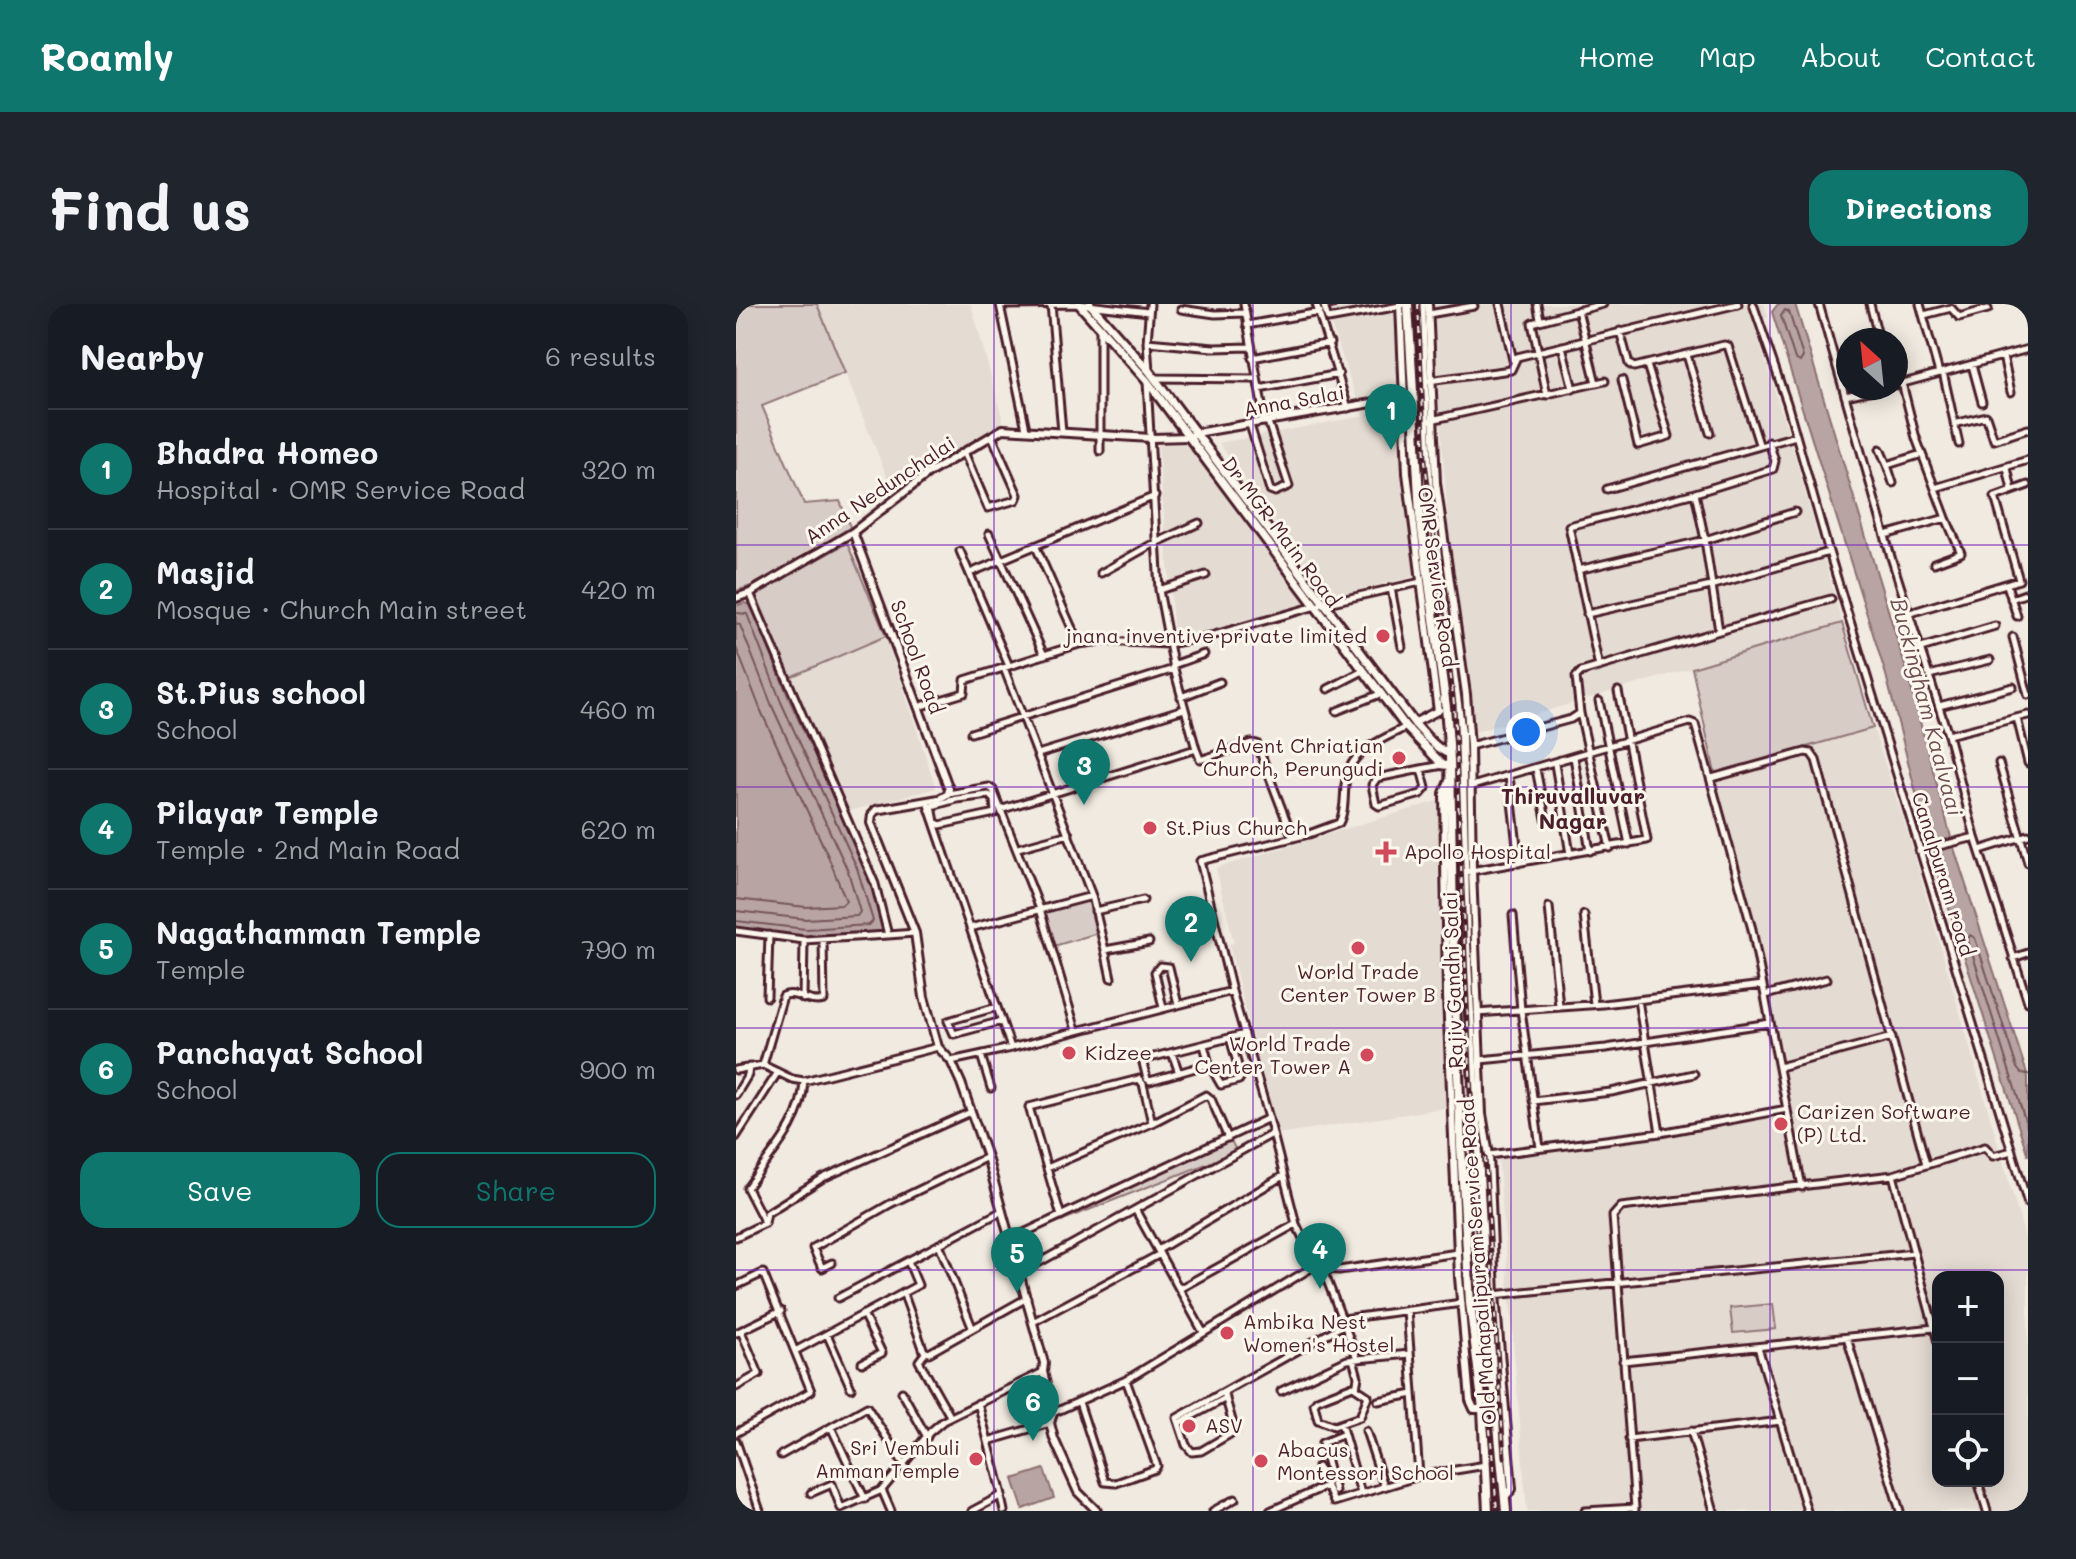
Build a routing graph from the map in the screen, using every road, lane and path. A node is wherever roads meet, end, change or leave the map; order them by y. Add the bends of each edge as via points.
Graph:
1 (1051, 304) edge
2 (1079, 304) edge
3 (1150, 304) edge
4 (1244, 304) edge
5 (1316, 304) edge
6 (1333, 304) edge
7 (1421, 304) edge
8 (1428, 304) edge
9 (1500, 304) edge
10 (1537, 304) edge
11 (1603, 304) edge
12 (1738, 304) edge
13 (1753, 304) edge
14 (1819, 304) edge
15 (1870, 304) edge
16 (1920, 304) edge
17 (1000, 305) edge
18 (1091, 305) edge
19 (1403, 305) edge
20 (1474, 306) dead end
21 (1181, 309) dead end
22 (1988, 309) dead end
23 (1578, 310) junction
24 (1149, 312) junction
25 (1320, 312) junction
26 (1246, 313) junction
27 (1429, 314) junction
28 (1924, 315) junction
29 (1540, 319) junction
30 (1247, 325) junction
31 (1100, 326) junction
32 (1876, 328) edge
33 (1620, 331) junction
34 (1586, 340) junction
35 (1147, 342) junction
36 (1330, 343) junction
37 (1562, 346) junction
38 (1250, 347) junction
39 (2028, 349) edge
40 (1538, 352) junction
41 (1687, 355) junction
42 (2003, 356) junction
43 (1252, 358) junction
44 (1513, 361) junction
45 (1836, 364) edge
46 (1647, 365) junction
47 (1972, 365) junction
48 (1941, 373) junction
49 (1339, 374) junction
50 (1150, 377) junction
51 (1256, 379) junction
52 (1622, 380) dead end
53 (1428, 381) junction
54 (1605, 381) dead end
55 (1908, 382) edge
56 (1596, 383) junction
57 (1259, 389) junction
58 (1573, 389) junction
59 (2011, 392) dead end
60 (1547, 395) junction
61 (1408, 396) junction
62 (1846, 400) edge
63 (1904, 400) edge
64 (1982, 402) dead end
65 (1348, 408) junction
66 (1429, 420) junction
67 (1266, 422) junction
68 (1954, 424) junction
69 (1250, 425) junction
70 (1026, 429) junction
71 (2028, 429) edge
72 (1062, 432) junction
73 (1101, 433) junction
74 (1710, 433) dead end
75 (1193, 435) junction
76 (992, 436) junction
77 (1796, 436) junction
78 (1151, 438) junction
79 (1769, 442) junction
80 (1759, 444) junction
81 (1959, 444) dead end
82 (1880, 449) dead end
83 (1100, 451) dead end
84 (964, 452) junction
85 (1922, 454) junction
86 (2028, 460) edge
87 (1887, 465) junction
88 (2007, 468) junction
89 (1893, 483) dead end
90 (2028, 485) edge
91 (1935, 488) junction
92 (1607, 489) dead end
93 (2012, 490) junction
94 (1695, 493) junction
95 (1155, 496) junction
96 (1795, 512) dead end
97 (1946, 518) junction
98 (1199, 523) dead end
99 (853, 532) junction
100 (989, 534) dead end
101 (1885, 535) junction
102 (1705, 540) junction
103 (1157, 542) junction
104 (1036, 546) junction
105 (960, 551) dead end
106 (1829, 552) junction
107 (1003, 561) junction
108 (1934, 563) dead end
109 (1578, 570) junction
110 (970, 573) junction
111 (1101, 573) dead end
112 (1206, 575) dead end
113 (1421, 582) junction
114 (2007, 585) junction
115 (1711, 586) junction
116 (1391, 588) junction
117 (1159, 590) junction
118 (750, 593) junction
119 (2028, 593) edge
120 (736, 598) edge
121 (1831, 599) dead end
122 (2011, 599) junction
123 (1320, 605) junction
124 (1910, 613) junction
125 (1587, 614) junction
126 (2017, 616) dead end
127 (1995, 626) dead end
128 (1719, 631) junction
129 (2013, 637) dead end
130 (1079, 644) junction
131 (1168, 644) junction
132 (1402, 647) dead end
133 (1921, 648) junction
134 (1204, 654) dead end
135 (1044, 655) junction
136 (1990, 660) dead end
137 (1006, 667) junction
138 (1173, 667) junction
139 (1599, 667) junction
140 (1363, 671) junction
141 (1929, 675) junction
142 (1220, 682) dead end
143 (2013, 687) dead end
144 (1328, 689) dead end
145 (1618, 691) dead end
146 (1380, 694) junction
147 (2028, 695) edge
148 (1181, 697) junction
149 (1599, 701) dead end
150 (1939, 706) junction
151 (918, 707) junction
152 (1184, 709) junction
153 (1442, 709) junction
154 (1337, 711) dead end
155 (1580, 713) junction
156 (2028, 715) edge
157 (1022, 716) junction
158 (2017, 718) junction
159 (1414, 723) junction
160 (1406, 727) junction
161 (971, 733) dead end
162 (1948, 735) junction
163 (1628, 742) junction
164 (1470, 746) junction
165 (2026, 746) edge
166 (1609, 748) junction
167 (1197, 752) junction
168 (1590, 753) junction
169 (1038, 754) junction
170 (1574, 757) junction
171 (1462, 761) junction
172 (1448, 762) junction
173 (1999, 763) dead end
174 (2028, 763) edge
175 (1555, 764) junction
176 (1421, 769) junction
177 (1536, 769) junction
178 (1509, 776) junction
179 (1712, 778) junction
180 (1472, 786) junction
181 (953, 796) junction
182 (1052, 796) junction
183 (927, 802) junction
184 (1003, 809) junction
185 (1546, 819) dead end
186 (1069, 834) junction
187 (2028, 835) edge
188 (2020, 837) junction
189 (1293, 838) junction
190 (1972, 838) junction
191 (1629, 844) junction
192 (1018, 848) junction
193 (1610, 848) junction
194 (1923, 850) junction
195 (1980, 850) junction
196 (1590, 851) junction
197 (1570, 854) junction
198 (1519, 863) junction
199 (2028, 863) edge
200 (1468, 871) junction
201 (1448, 894) junction
202 (1092, 896) junction
203 (1143, 900) dead end
204 (1549, 907) dead end
205 (1040, 909) junction
206 (1095, 911) junction
207 (1513, 915) dead end
208 (1584, 915) dead end
209 (970, 928) junction
210 (736, 931) edge
211 (915, 933) junction
212 (769, 935) junction
213 (888, 935) junction
214 (804, 940) junction
215 (823, 940) junction
216 (1149, 942) dead end
217 (1105, 950) junction
218 (2028, 953) edge
219 (2013, 958) junction
220 (1111, 978) dead end
221 (1827, 979) dead end
222 (1763, 985) junction
223 (1232, 991) junction
224 (1765, 995) junction
225 (767, 997) dead end
226 (803, 999) junction
227 (1638, 1000) junction
228 (2028, 1002) edge
229 (1178, 1004) junction
230 (1594, 1004) junction
231 (1559, 1006) junction
232 (997, 1007) junction
233 (1163, 1008) junction
234 (1521, 1010) junction
235 (1477, 1013) junction
236 (1002, 1021) junction
237 (1770, 1023) junction
238 (1076, 1030) junction
239 (1245, 1034) junction
240 (1892, 1037) junction
241 (1230, 1038) junction
242 (1644, 1042) junction
243 (1204, 1045) junction
244 (938, 1047) junction
245 (1011, 1048) junction
246 (1172, 1053) junction
247 (981, 1055) junction
248 (1528, 1055) junction
249 (1480, 1060) junction
250 (951, 1061) junction
251 (1209, 1064) junction
252 (763, 1065) junction
253 (749, 1067) junction
254 (1779, 1067) junction
255 (736, 1070) edge
256 (1473, 1071) junction
257 (778, 1072) junction
258 (1458, 1072) junction
259 (1179, 1073) junction
260 (1694, 1074) dead end
261 (804, 1081) junction
262 (1650, 1084) junction
263 (991, 1088) dead end
264 (736, 1095) edge
265 (1533, 1101) junction
266 (1478, 1109) junction
267 (1787, 1109) junction
268 (971, 1112) junction
269 (1269, 1118) junction
270 (1152, 1123) junction
271 (1660, 1133) junction
272 (1272, 1134) junction
273 (736, 1137) edge
274 (1228, 1138) junction
275 (1540, 1148) junction
276 (2012, 1151) junction
277 (1489, 1155) junction
278 (987, 1157) junction
279 (1926, 1164) junction
280 (1047, 1168) junction
281 (1893, 1175) junction
282 (1283, 1176) junction
283 (1802, 1187) junction
284 (2028, 1204) edge
285 (1003, 1211) junction
286 (1136, 1211) junction
287 (1061, 1216) junction
288 (765, 1223) junction
289 (1296, 1224) junction
290 (736, 1237) edge
291 (1011, 1239) junction
292 (939, 1244) junction
293 (1159, 1252) junction
294 (1463, 1253) junction
295 (1914, 1253) junction
296 (908, 1261) junction
297 (832, 1263) dead end
298 (1318, 1267) junction
299 (1020, 1273) junction
300 (1617, 1284) junction
301 (736, 1286) edge
302 (1179, 1289) junction
303 (903, 1292) junction
304 (1490, 1296) junction
305 (838, 1298) dead end
306 (1027, 1298) junction
307 (1462, 1303) junction
308 (1407, 1310) junction
309 (781, 1311) junction
310 (863, 1314) junction
311 (1932, 1320) edge
312 (1344, 1321) junction
313 (1033, 1322) junction
314 (972, 1327) junction
315 (1932, 1328) edge
316 (738, 1332) edge
317 (1203, 1333) junction
318 (827, 1334) junction
319 (1847, 1338) junction
320 (1758, 1347) junction
321 (795, 1351) junction
322 (926, 1352) junction
323 (1410, 1354) junction
324 (1355, 1359) junction
325 (1623, 1361) junction
326 (862, 1363) dead end
327 (1043, 1372) junction
328 (1126, 1380) junction
329 (736, 1387) edge
330 (819, 1387) dead end
331 (851, 1388) dead end
332 (1356, 1388) junction
333 (811, 1391) junction
334 (1281, 1391) dead end
335 (902, 1392) dead end
336 (1413, 1394) junction
337 (1225, 1395) junction
338 (1378, 1401) dead end
339 (1079, 1402) junction
340 (978, 1403) junction
341 (1483, 1409) junction
342 (1053, 1413) junction
343 (950, 1416) junction
344 (1781, 1421) junction
345 (1050, 1423) junction
346 (1341, 1424) junction
347 (831, 1427) junction
348 (1366, 1431) dead end
349 (1691, 1431) junction
350 (736, 1433) edge
351 (1344, 1434) junction
352 (927, 1437) junction
353 (1629, 1439) junction
354 (736, 1441) edge
355 (988, 1441) junction
356 (781, 1455) dead end
357 (1487, 1464) junction
358 (905, 1466) junction
359 (1318, 1467) dead end
360 (1419, 1476) junction
361 (1326, 1486) junction
362 (1384, 1486) junction
363 (1980, 1487) edge
364 (882, 1490) junction
365 (1335, 1491) dead end
366 (811, 1493) dead end
367 (1361, 1493) junction
368 (1002, 1496) junction
369 (865, 1499) junction
370 (1235, 1499) dead end
371 (1635, 1510) edge
372 (760, 1511) edge
373 (891, 1511) edge
374 (972, 1511) edge
375 (1004, 1511) edge
376 (1097, 1511) edge
377 (1213, 1511) edge
378 (1270, 1511) edge
379 (1488, 1511) edge
380 (1506, 1511) edge
381 (1585, 1511) edge
382 (1714, 1511) edge
383 (1807, 1511) edge
384 (1900, 1511) edge
385 (1987, 1511) edge

1 - 2 street
1 - 17 street
1 - 72 street
2 - 18 street
2 - 31 main road, Dr MGR Main Road
3 - 24 street
4 - 26 street
5 - 25 street
6 - 19 street via 1324,306 1328,319
7 - 53 main road, Rajiv Gandhi Salai
8 - 27 street
9 - 44 street
10 - 29 street
11 - 23 street
12 - 33 street
13 - 77 street, Canalpuram road
14 - 45 street
15 - 32 street
16 - 28 street
17 - 70 street
18 - 24 street
18 - 50 main road, Dr MGR Main Road
19 - 61 main road, Rajiv Gandhi Salai
20 - 27 street
21 - 26 street
22 - 28 street via 1959,317 1951,308
23 - 29 street
23 - 34 street
24 - 35 street
25 - 30 street
25 - 36 street
26 - 30 street
27 - 53 street
28 - 48 street
29 - 40 street via 1532,324
30 - 38 street
31 - 50 main road, Dr MGR Main Road
31 - 73 street
33 - 34 street
33 - 46 street via 1629,364
34 - 37 street
34 - 56 street
35 - 38 street
35 - 50 street
36 - 43 street
36 - 49 street
37 - 40 street
37 - 58 street
38 - 43 street
39 - 42 street
40 - 44 street
40 - 60 street
41 - 46 street
41 - 74 street
41 - 80 street via 1728,346
42 - 47 street
42 - 59 street
43 - 51 street
44 - 53 street via 1511,370
46 - 52 street via 1669,436 1638,445
47 - 48 street
47 - 64 street
48 - 55 street
48 - 68 street
49 - 57 street
49 - 65 street
50 - 51 street
50 - 75 main road, Dr MGR Main Road
50 - 78 street
51 - 57 street
53 - 66 main road, Rajiv Gandhi Salai
54 - 56 street
56 - 58 street
57 - 67 street
58 - 60 street
60 - 66 street
61 - 65 street, Anna Salai
61 - 113 street, OMR Service Road via 1408,486
61 - 153 main road, Rajiv Gandhi Salai
62 - 101 street
63 - 85 street
65 - 67 street, Anna Salai
66 - 164 street, Old Mahapalipuram Service Road
66 - 171 main road, Rajiv Gandhi Salai via 1429,497
67 - 69 street, Anna Salai
67 - 69 street via 1289,486 1275,492
68 - 71 street via 1986,416 1994,440
68 - 81 street
69 - 75 street, Anna Salai
70 - 72 street, Anna Nedunchalai
70 - 76 street, Anna Nedunchalai via 1003,429
72 - 73 street, Anna Nedunchalai
73 - 78 street, Anna Nedunchalai
73 - 83 street
75 - 78 street, Anna Nedunchalai
75 - 123 main road, Dr MGR Main Road via 1265,541
76 - 84 street, Anna Nedunchalai
76 - 84 street via 1016,500 988,508
77 - 79 street
77 - 106 street, Canalpuram road
78 - 95 street
79 - 80 street
79 - 94 street via 1773,469
80 - 92 street
82 - 87 street
84 - 99 street, Anna Nedunchalai
85 - 87 street
85 - 91 street
86 - 88 street
87 - 89 street
88 - 91 street
88 - 93 street
90 - 93 street
91 - 97 street
93 - 114 street via 1995,499 2019,580
94 - 102 street
94 - 109 street via 1571,524
95 - 103 street
95 - 104 street
96 - 102 street
97 - 101 street
97 - 108 street via 1961,552
98 - 103 street
99 - 118 street, Anna Nedunchalai
99 - 151 street, School Road
100 - 107 street
101 - 124 street
102 - 109 street
102 - 115 street
103 - 111 street
103 - 117 street
104 - 107 street
104 - 130 street
105 - 110 street
106 - 115 street
106 - 194 street, Canalpuram road
107 - 110 street
107 - 135 street
109 - 125 street
110 - 137 street
112 - 117 street
113 - 116 street
113 - 153 street, OMR Service Road
114 - 122 street
114 - 124 street
115 - 125 street
115 - 128 street
116 - 123 street
116 - 132 street
117 - 131 street
118 - 120 street, Anna Nedunchalai
118 - 213 street via 875,884
119 - 122 street
121 - 128 street
122 - 126 street
123 - 131 street
123 - 140 main road, Dr MGR Main Road
123 - 159 main road, Dr MGR Main Road
124 - 133 street
125 - 139 street
127 - 133 street
128 - 139 street
129 - 147 street
130 - 131 street
130 - 135 street
131 - 138 street
133 - 141 street
134 - 138 street
135 - 137 street
136 - 141 street
137 - 151 street via 964,681 964,693
137 - 157 street
138 - 148 street
138 - 157 street
139 - 155 street via 1576,677
140 - 144 street
140 - 146 main road, Dr MGR Main Road
141 - 150 street
142 - 148 street
143 - 150 street
145 - 163 street
146 - 154 street
146 - 160 main road, Dr MGR Main Road
148 - 152 street
149 - 166 street
150 - 162 street
151 - 181 street, School Road
152 - 167 street
152 - 169 street
153 - 159 street
153 - 172 main road, Rajiv Gandhi Salai
155 - 164 street
155 - 168 street
156 - 158 street
157 - 161 street
157 - 169 street
158 - 162 street
158 - 165 street
159 - 172 main road, Dr MGR Main Road
160 - 172 main road, Dr MGR Main Road
160 - 189 street via 1354,757 1346,770 1339,823
162 - 190 street
163 - 166 street
163 - 179 street via 1693,722
163 - 191 street via 1647,840
164 - 180 street, Old Mahapalipuram Service Road
165 - 174 street
166 - 168 street
166 - 191 street
167 - 182 street
167 - 189 street via 1203,759 1257,744
168 - 170 street
168 - 193 street
169 - 182 street
170 - 175 street
170 - 196 street
171 - 172 main road
171 - 200 main road, Rajiv Gandhi Salai
172 - 176 street
172 - 201 main road, Rajiv Gandhi Salai
173 - 188 street
175 - 177 street
175 - 197 street
176 - 176 street via 1377,778 1372,785 1376,804 1421,794 1426,788
177 - 178 street
177 - 185 street
178 - 180 street
178 - 198 street
179 - 222 street
179 - 240 street via 1805,752 1814,756
180 - 200 street, Old Mahapalipuram Service Road
181 - 181 street via 989,795 997,811 937,824 932,806
181 - 183 street
181 - 184 street via 992,787
182 - 184 street
182 - 186 street
183 - 209 street
183 - 211 street via 876,810 871,823
184 - 192 street
186 - 192 street
186 - 202 street
187 - 188 street
188 - 195 street
188 - 199 street
189 - 223 street via 1200,861
190 - 194 street
190 - 195 street
191 - 193 street
192 - 205 street
193 - 196 street
194 - 276 street, Canalpuram road
195 - 219 street
196 - 197 street
197 - 198 street
198 - 200 street
200 - 235 street, Old Mahapalipuram Service Road
200 - 256 main road, Rajiv Gandhi Salai
201 - 258 main road, Rajiv Gandhi Salai
201 - 294 street
202 - 205 street
202 - 206 street
203 - 206 street
204 - 231 street
205 - 209 street
205 - 238 street
206 - 217 street
207 - 234 street
208 - 230 street
209 - 232 street
210 - 212 street
211 - 213 street
211 - 244 street
212 - 214 street
212 - 225 street
213 - 215 street
214 - 215 street
214 - 226 street
215 - 226 street via 824,1000
216 - 217 street
217 - 220 street
218 - 219 street
219 - 228 street
221 - 224 street
222 - 224 street
222 - 227 street
223 - 229 street
223 - 239 street
224 - 237 street
226 - 252 street via 788,994 781,999
227 - 230 street
227 - 242 street
229 - 233 street
229 - 233 street via 1169,967 1160,966 1155,972
230 - 231 street
231 - 234 street
232 - 236 street
232 - 236 street via 948,1021 954,1034
233 - 238 street
234 - 235 street
234 - 248 street
235 - 249 street, Old Mahapalipuram Service Road
236 - 245 street
237 - 242 street
237 - 254 street
238 - 245 street
239 - 241 street
239 - 269 street
240 - 254 street
240 - 279 street
241 - 243 street
241 - 251 street via 1239,1080 1221,1085
242 - 248 street
242 - 262 street
243 - 246 street
243 - 251 street
244 - 250 street
244 - 261 street
245 - 247 street
246 - 259 street
246 - 259 street via 1144,1061 1147,1079
247 - 250 street
247 - 263 street
248 - 249 street
248 - 265 street
249 - 266 street, Old Mahapalipuram Service Road
250 - 268 street
251 - 259 street
252 - 253 street
252 - 257 street
253 - 255 street
253 - 264 street
254 - 267 street
256 - 258 main road
256 - 266 main road, Rajiv Gandhi Salai
257 - 261 street
257 - 273 street
258 - 294 main road, Rajiv Gandhi Salai
260 - 262 street
261 - 288 street via 792,1127 747,1188
262 - 265 street
262 - 271 street
265 - 275 street
266 - 277 street, Old Mahapalipuram Service Road
266 - 304 main road, Rajiv Gandhi Salai
267 - 271 street
267 - 283 street
268 - 278 street
268 - 288 street via 823,1178 767,1213
269 - 272 street
269 - 274 street
270 - 274 street via 1206,1095
270 - 280 street
270 - 280 street via 1139,1079 1031,1106
271 - 275 street
272 - 282 street
272 - 286 street
274 - 287 street
275 - 277 street
276 - 279 street via 1992,1156 1985,1147
276 - 284 street, Canalpuram road
277 - 304 street, Old Mahapalipuram Service Road
278 - 285 street
278 - 297 street via 813,1248 822,1268
279 - 281 street
280 - 287 street
281 - 283 street
281 - 295 street
282 - 289 street
282 - 293 street
283 - 300 street via 1621,1207 1613,1216
285 - 291 street
285 - 292 street
286 - 293 street
286 - 299 street
287 - 291 street
288 - 290 street
289 - 298 street
289 - 302 street
291 - 299 street
292 - 296 street
292 - 314 street
293 - 302 street
293 - 313 street
294 - 298 street via 1339,1270
294 - 307 street
294 - 341 main road, Rajiv Gandhi Salai
295 - 300 street
295 - 311 street
296 - 303 street via 918,1283
296 - 305 street
298 - 312 street
298 - 317 street
299 - 306 street
300 - 304 street
300 - 325 street
301 - 309 street via 763,1273
302 - 317 street
303 - 310 street
303 - 322 street
304 - 380 main road, Rajiv Gandhi Salai
306 - 313 street
306 - 314 street
307 - 308 street
307 - 341 street via 1470,1400 1474,1409
308 - 312 street
308 - 323 street
309 - 316 street
309 - 321 street
310 - 318 street
310 - 326 street via 882,1353
312 - 324 street
312 - 337 street
313 - 327 street
314 - 322 street
315 - 319 street
316 - 329 street via 759,1374
317 - 328 street
318 - 321 street
318 - 331 street
319 - 320 street
319 - 384 street
320 - 325 street
320 - 344 street
321 - 333 street
322 - 343 street via 919,1361
323 - 324 street
323 - 336 street
324 - 332 street
324 - 334 street
325 - 353 street
327 - 340 street
327 - 342 street
328 - 339 street
328 - 339 street via 1155,1469 1105,1482
330 - 333 street
332 - 346 street via 1368,1399 1360,1417
332 - 346 street via 1314,1404 1318,1420
333 - 350 street
335 - 352 street
336 - 338 street
336 - 360 street
337 - 337 street via 1178,1421 1192,1452 1235,1431
339 - 342 street
340 - 343 street
340 - 355 street
341 - 357 main road, Rajiv Gandhi Salai
342 - 345 street
343 - 352 street
344 - 349 street
344 - 383 street
345 - 355 street
345 - 376 street via 1078,1492
346 - 351 street
347 - 356 street
347 - 358 street via 867,1407
347 - 369 street
348 - 362 street
349 - 353 street
349 - 382 street
351 - 365 street via 1322,1441
351 - 367 street
352 - 358 street
353 - 371 street
354 - 372 street
355 - 368 street
357 - 360 street
357 - 379 main road, Rajiv Gandhi Salai
358 - 364 street
359 - 361 street
360 - 362 street
361 - 367 street via 1334,1502
361 - 378 street
362 - 367 street
363 - 385 street
364 - 369 street
364 - 373 street
366 - 369 street via 832,1484 841,1508
368 - 374 street
368 - 375 street
370 - 377 street
371 - 381 street

